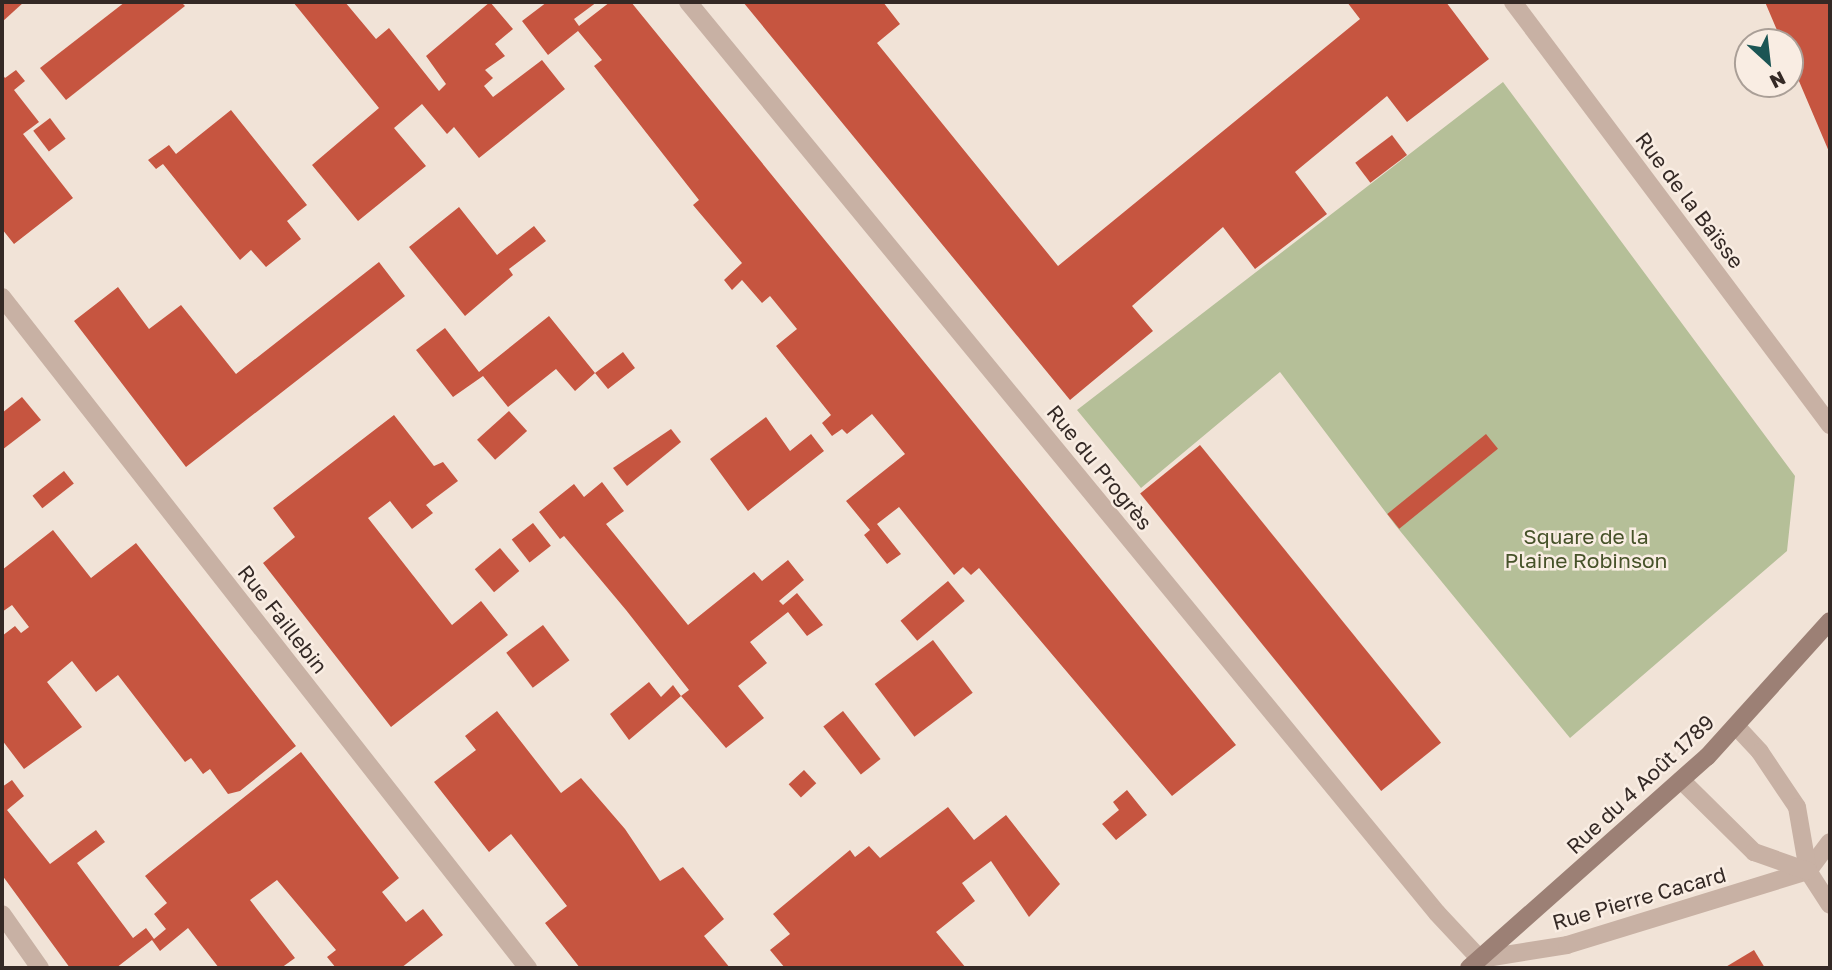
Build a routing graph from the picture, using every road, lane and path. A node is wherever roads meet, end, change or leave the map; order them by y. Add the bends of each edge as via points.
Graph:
1 (688, 2) edge
2 (1513, 2) edge
3 (2, 297) edge
4 (1830, 425) edge
5 (1830, 621) edge
6 (1736, 726) junction
7 (1681, 780) junction
8 (1830, 842) edge
9 (1808, 871) junction
10 (1830, 905) edge
11 (2, 914) edge
12 (1475, 964) edge
13 (40, 968) edge
14 (528, 968) edge

1 - 12 street, Rue du Progrès
2 - 4 street, Rue de la Baïsse
3 - 14 street, Rue Faillebin
5 - 6 main road, Rue du 4 Août 1789
6 - 7 main road, Rue du 4 Août 1789
6 - 9 street via 1760,752 1797,807
7 - 9 street, Rue Pierre Cacard via 1754,852
7 - 12 main road, Rue du 4 Août 1789
8 - 9 street
9 - 10 street
9 - 12 street, Rue Pierre Cacard via 1567,945
11 - 13 street

